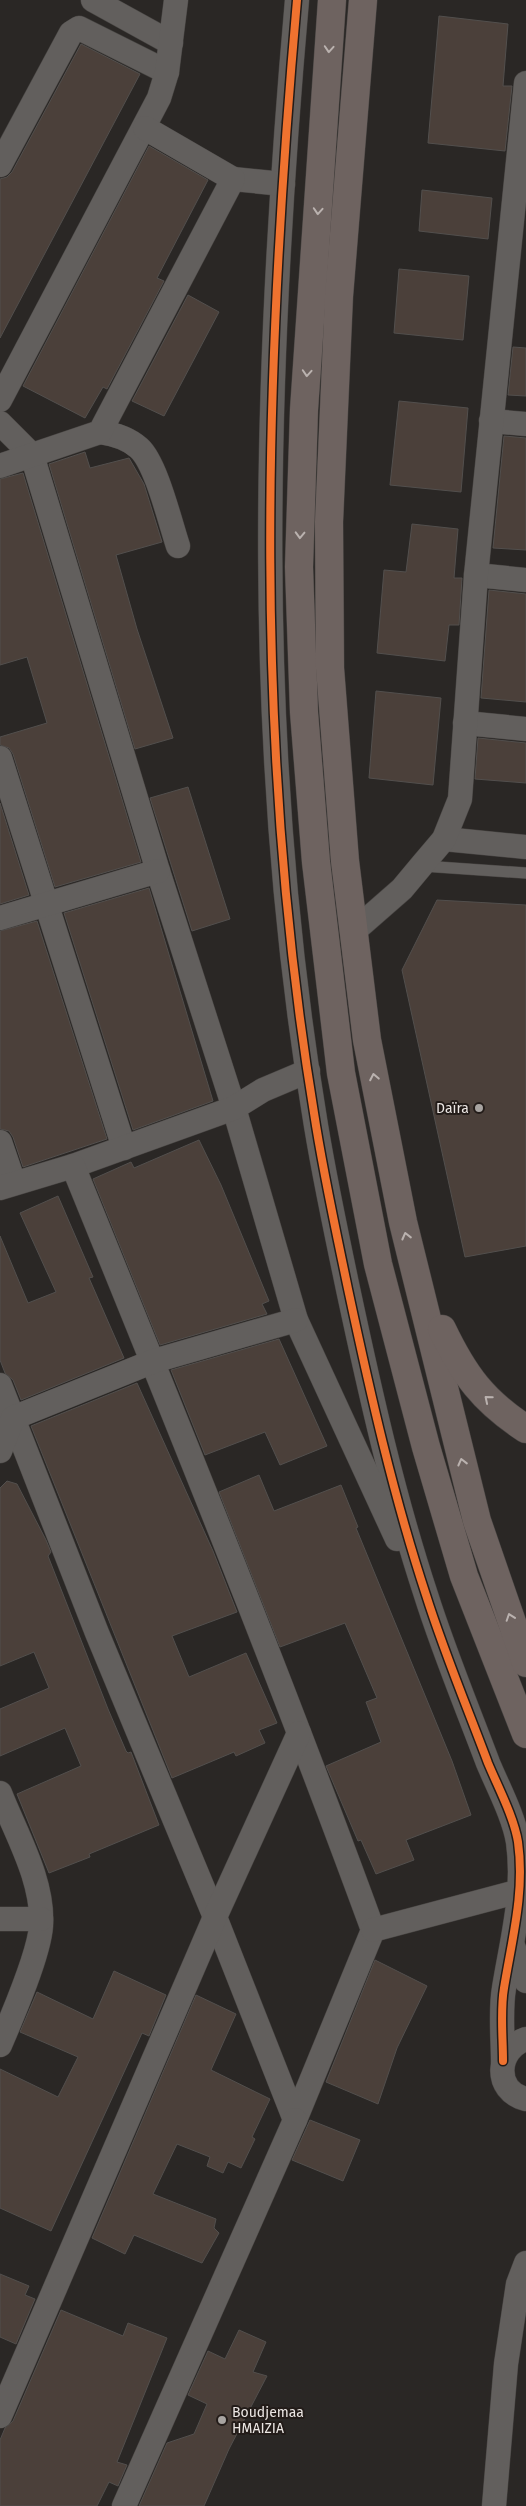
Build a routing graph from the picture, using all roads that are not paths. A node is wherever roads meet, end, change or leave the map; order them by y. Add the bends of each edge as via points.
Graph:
1 (93, 0) edge
2 (176, 0) edge
3 (298, 0) edge
4 (332, 0) edge
5 (363, 0) edge
6 (171, 43) junction
7 (167, 72) junction
8 (526, 83) edge
9 (145, 128) junction
10 (0, 165) edge
11 (233, 179) junction
12 (283, 184) junction
13 (516, 272) edge
14 (0, 400) edge
15 (491, 420) junction
16 (0, 423) edge
17 (526, 424) edge
18 (100, 432) junction
19 (32, 455) junction
20 (0, 466) edge
21 (178, 546) dead end
22 (476, 575) junction
23 (526, 580) edge
24 (465, 724) junction
25 (526, 729) edge
26 (0, 758) edge
27 (444, 839) junction
28 (526, 847) edge
29 (422, 866) junction
30 (158, 871) junction
31 (526, 873) edge
32 (46, 903) junction
33 (0, 918) edge
34 (354, 931) junction
35 (308, 1071) junction
36 (234, 1108) junction
37 (0, 1142) edge
38 (124, 1148) junction
39 (73, 1166) junction
40 (7, 1186) edge
41 (415, 1271) junction
42 (296, 1320) junction
43 (154, 1361) junction
44 (0, 1385) edge
45 (13, 1418) junction
46 (526, 1429) edge
47 (0, 1451) edge
48 (426, 1596) junction
49 (526, 1663) edge
50 (299, 1733) junction
51 (526, 1734) edge
52 (0, 1793) edge
53 (520, 1891) junction
54 (215, 1917) junction
55 (0, 1919) edge
56 (40, 1919) junction
57 (373, 1930) junction
58 (513, 1946) junction
59 (526, 1981) edge
60 (526, 2039) edge
61 (0, 2045) edge
62 (503, 2061) junction
63 (524, 2100) edge
64 (295, 2120) junction
65 (526, 2263) edge
66 (0, 2416) edge
67 (124, 2506) edge
68 (494, 2506) edge

1 - 6 street
2 - 6 street
3 - 12 street
4 -> 51 highway via 304,410 299,566 304,712 316,862 342,1073 378,1264 464,1576
5 - 34 highway via 338,296 329,522 330,668 345,861
6 - 7 street
7 - 9 street
7 - 10 street via 79,28 71,33
8 - 13 street
9 - 11 street
9 - 14 street
11 - 12 street
11 - 18 street
12 - 35 street via 269,467 271,671 282,871
13 - 15 street
15 - 17 street
15 - 22 street
16 - 19 street
18 - 19 street
18 - 21 street via 116,434 140,448 150,463
19 - 20 street
19 - 30 street
22 - 23 street
22 - 24 street
24 - 25 street
24 - 27 street via 460,799
26 - 32 street
27 - 28 street
27 - 29 street
29 - 31 lane
29 - 34 street via 402,890
30 - 32 street
30 - 36 street
32 - 33 street
32 - 38 street
41 -> 34 highway via 366,1040
35 - 36 street via 263,1090
35 - 48 street via 370,1395
36 - 38 street
36 - 42 street
37 - 40 street
38 - 39 street
39 - 40 street
39 - 43 street
46 -> 41 highway via 480,1392 458,1363
49 -> 41 highway via 477,1521
42 - 43 street
42 - 48 street
43 - 45 street
43 - 50 street
44 - 45 street
45 - 47 street
45 - 54 street via 97,1633
48 - 53 street via 517,1838
50 - 54 street
50 - 57 street
52 - 56 street via 35,1881
53 - 57 street
53 - 58 street
54 - 64 street
54 - 66 street
55 - 56 street
56 - 61 street via 35,1952
57 - 64 street
58 - 59 street
58 - 62 street via 503,1992
60 - 62 street via 511,2048
62 - 63 street via 505,2083
64 - 67 street
65 - 68 street via 518,2284 506,2364

